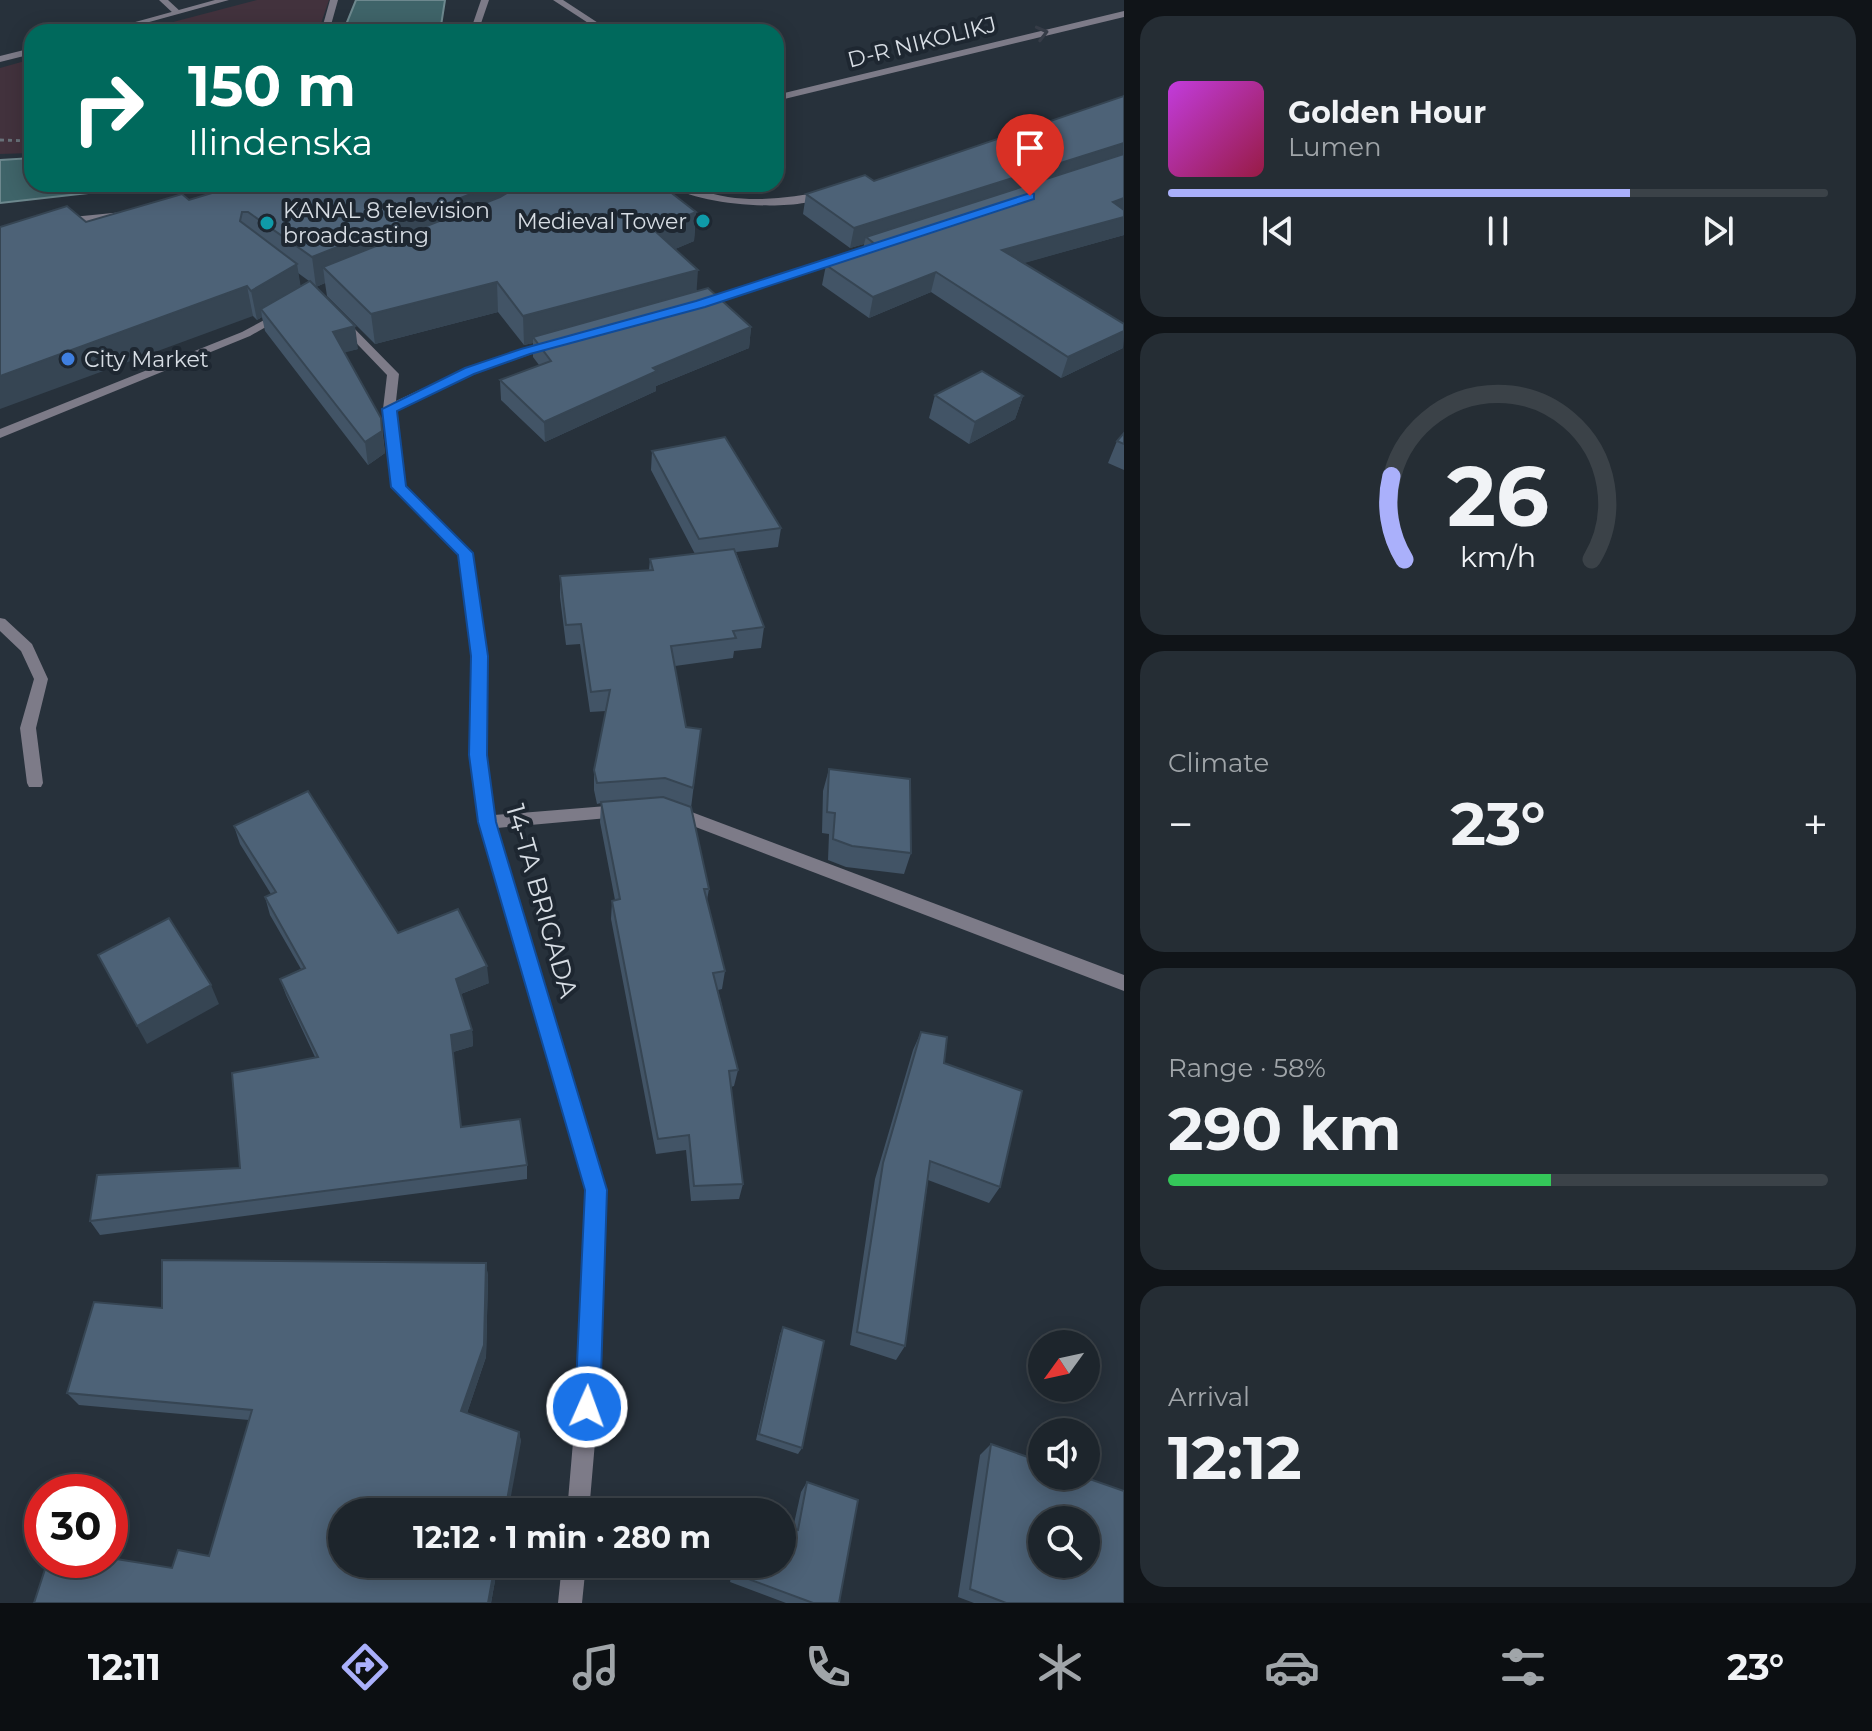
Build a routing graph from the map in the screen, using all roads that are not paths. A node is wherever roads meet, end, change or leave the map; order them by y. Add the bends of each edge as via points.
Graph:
1 (163, 0) edge
2 (225, 0) edge
3 (334, 0) edge
4 (485, 0) edge
5 (557, 0) edge
6 (177, 12) junction
7 (1124, 14) edge
8 (133, 24) edge
9 (327, 24) edge
10 (477, 24) edge
11 (595, 24) edge
12 (24, 53) edge
13 (0, 59) edge
14 (784, 96) edge
15 (690, 192) edge
16 (838, 192) edge
17 (135, 214) edge
18 (45, 222) edge
19 (892, 241) edge
20 (326, 305) edge
21 (686, 308) edge
22 (288, 310) edge
23 (565, 342) edge
24 (389, 409) junction
25 (0, 434) edge
26 (0, 623) edge
27 (35, 783) dead end
28 (487, 822) junction
29 (1124, 983) edge
30 (579, 1498) edge
31 (573, 1578) edge
32 (570, 1603) edge

1 - 6 street
2 - 6 street
3 - 9 street
4 - 10 street
5 - 11 street
6 - 8 street
14 -> 7 street, D-R NIKOLIKJ
12 - 13 street
15 - 16 street via 749,203
17 - 18 street
19 - 21 street
20 - 24 street, 14-TA BRIGADA via 393,374
22 - 25 street via 246,334
23 - 24 street via 470,371
24 - 28 street, 14-TA BRIGADA via 399,487 465,553 480,656 478,755
26 - 27 street via 27,648 41,679 28,728
28 - 29 street via 663,807
28 - 30 street, 14-TA BRIGADA via 596,1190
31 - 32 street

